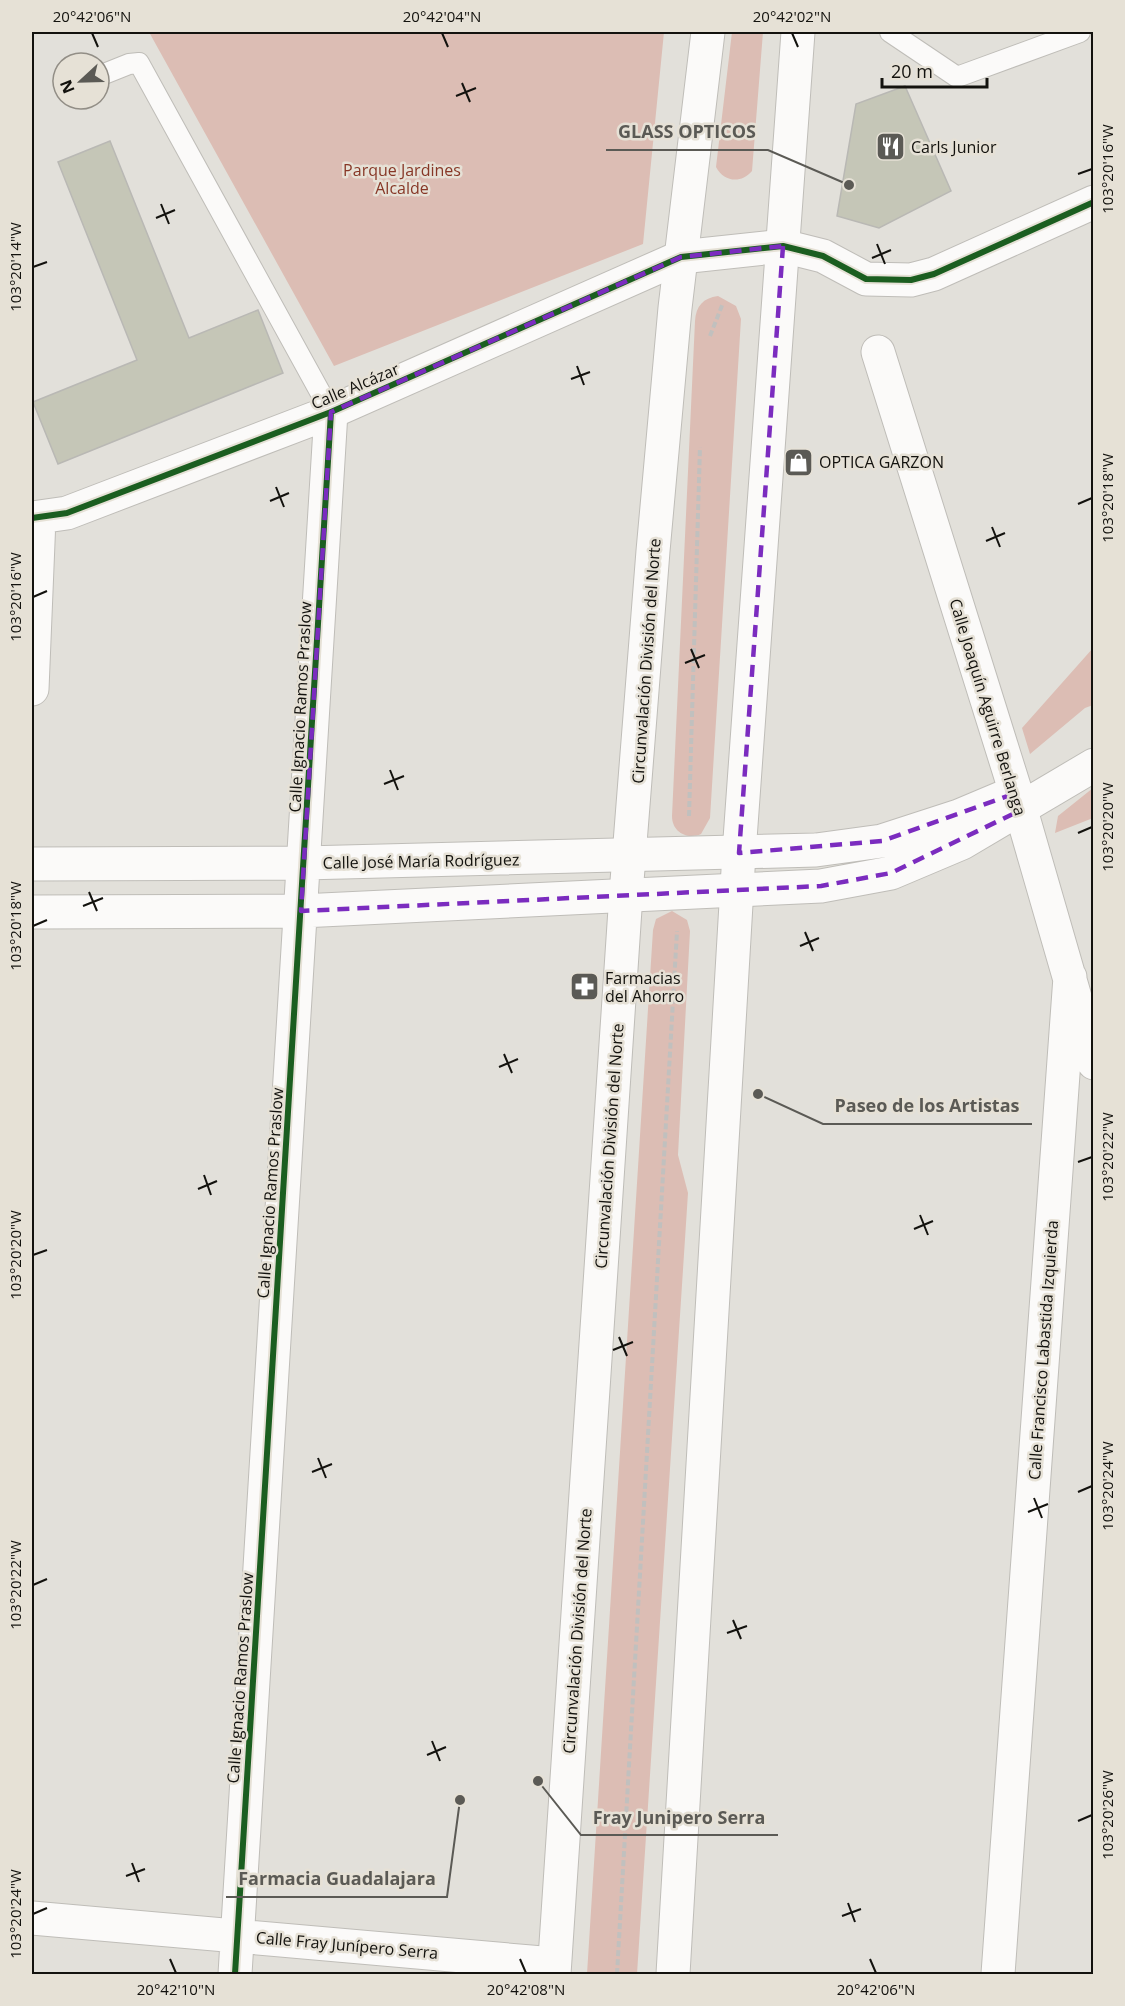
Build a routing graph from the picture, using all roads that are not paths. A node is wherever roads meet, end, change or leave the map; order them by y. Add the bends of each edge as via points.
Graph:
1 (708, 32) edge
2 (798, 32) edge
3 (1080, 32) edge
4 (891, 33) edge
5 (111, 71) edge
6 (1094, 202) edge
7 (783, 246) junction
8 (681, 257) junction
9 (878, 352) dead end
10 (332, 412) junction
11 (35, 518) edge
12 (32, 689) edge
13 (1094, 759) edge
14 (1094, 765) edge
15 (1018, 801) junction
16 (739, 853) junction
17 (631, 856) junction
18 (304, 863) junction
19 (32, 864) edge
20 (738, 891) junction
21 (626, 894) junction
22 (301, 911) junction
23 (32, 912) edge
24 (1070, 977) junction
25 (1094, 1064) edge
26 (32, 1918) edge
27 (237, 1935) junction
28 (554, 1969) edge
29 (235, 1974) edge
30 (673, 1974) edge
31 (998, 1974) edge

1 - 8 street, Circunvalación División del Norte
2 - 7 street
3 - 4 lane via 957,77
5 - 10 lane via 139,63
6 - 7 street via 934,274 911,280 866,279 823,256
7 - 8 street, Calle Alcázar
7 - 16 street
8 - 10 street, Calle Alcázar
8 - 17 street, Circunvalación División del Norte via 654,540
9 - 15 street, Calle Joaquín Aguirre Berlanga
10 - 11 street, Calle Alcázar via 67,513
10 - 18 street, Calle Ignacio Ramos Praslow
11 - 12 street
13 - 15 street
14 - 15 street
15 - 16 street, Calle José María Rodríguez via 882,841 816,850
15 - 20 street via 962,843 891,873 821,886
15 - 24 street, Calle Joaquín Aguirre Berlanga
16 - 17 street, Calle José María Rodríguez
16 - 20 street
17 - 18 street, Calle José María Rodríguez
17 - 21 street, Circunvalación División del Norte
18 - 19 street, Calle José María Rodríguez
18 - 22 street, Calle Ignacio Ramos Praslow
20 - 21 street
20 - 30 street
21 - 22 street
21 - 28 street, Circunvalación División del Norte
22 - 23 street
22 - 27 street, Calle Ignacio Ramos Praslow
24 - 25 street, Calle Joaquín Aguirre Berlanga
24 - 31 street, Calle Francisco Labastida Izquierda
26 - 27 street, Calle Fray Junípero Serra
27 - 28 street, Calle Fray Junípero Serra
27 - 29 street, Calle Ignacio Ramos Praslow

